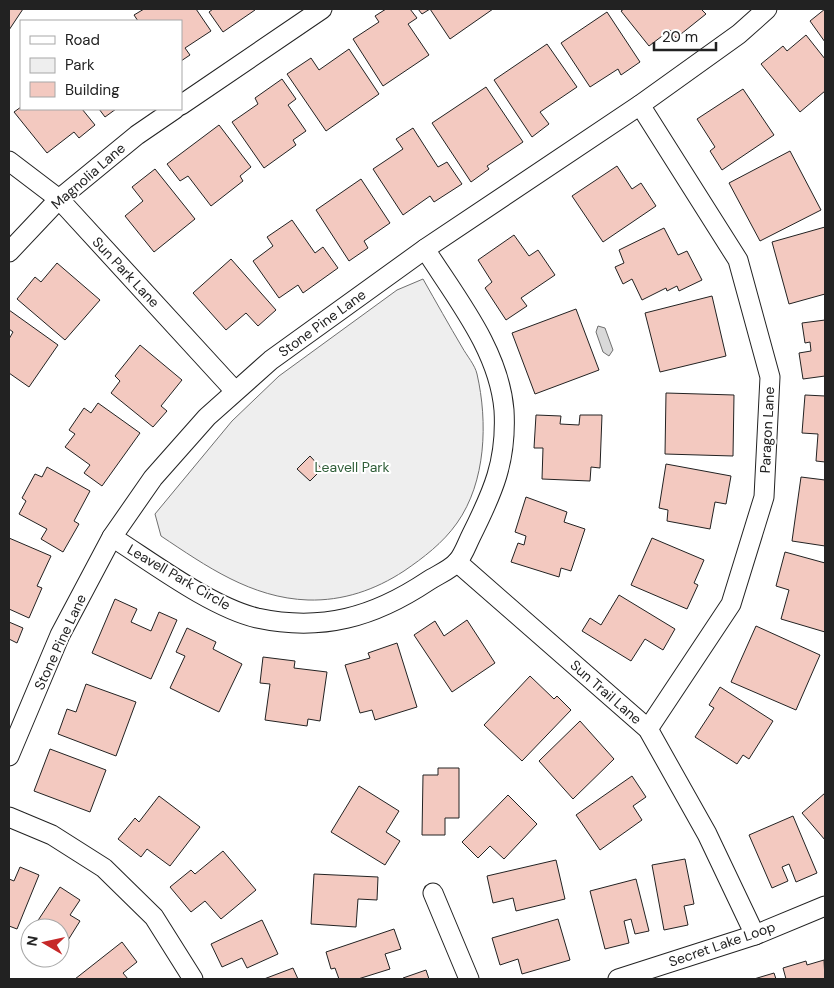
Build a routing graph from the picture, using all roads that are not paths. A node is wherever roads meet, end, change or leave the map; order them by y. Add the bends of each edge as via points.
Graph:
1 (322, 9) edge
2 (767, 9) edge
3 (182, 104) edge
4 (640, 105) junction
5 (174, 110) edge
6 (9, 161) edge
7 (59, 199) junction
8 (425, 249) junction
9 (9, 252) edge
10 (235, 391) junction
11 (112, 537) junction
12 (457, 562) junction
13 (648, 729) junction
14 (9, 756) edge
15 (9, 817) edge
16 (433, 892) dead end
17 (825, 906) edge
18 (755, 935) junction
19 (193, 979) edge
20 (470, 979) edge
21 (618, 979) edge

1 - 3 street
2 - 4 street, Stone Pine Lane via 740,34
4 - 8 street, Stone Pine Lane
4 - 13 street, Paragon Lane via 738,260 770,377 764,497 731,604
5 - 7 street, Magnolia Lane via 137,135
6 - 7 street, Sun Park Lane
7 - 9 street, Magnolia Lane
7 - 10 street, Sun Park Lane
8 - 10 street, Stone Pine Lane via 271,360
8 - 12 street, Leavell Park Circle via 478,332 497,375 504,409 504,452 492,493
10 - 11 street, Stone Pine Lane via 207,417 154,478
11 - 12 street, Leavell Park Circle via 226,606 256,617 292,623 330,622 368,614 402,598
11 - 14 street, Stone Pine Lane via 60,636
12 - 13 street, Sun Trail Lane
13 - 18 street, Sun Trail Lane via 707,834
15 - 19 street via 52,836 104,868 154,917
16 - 20 street
17 - 18 street, Secret Lake Loop
18 - 21 street, Secret Lake Loop

